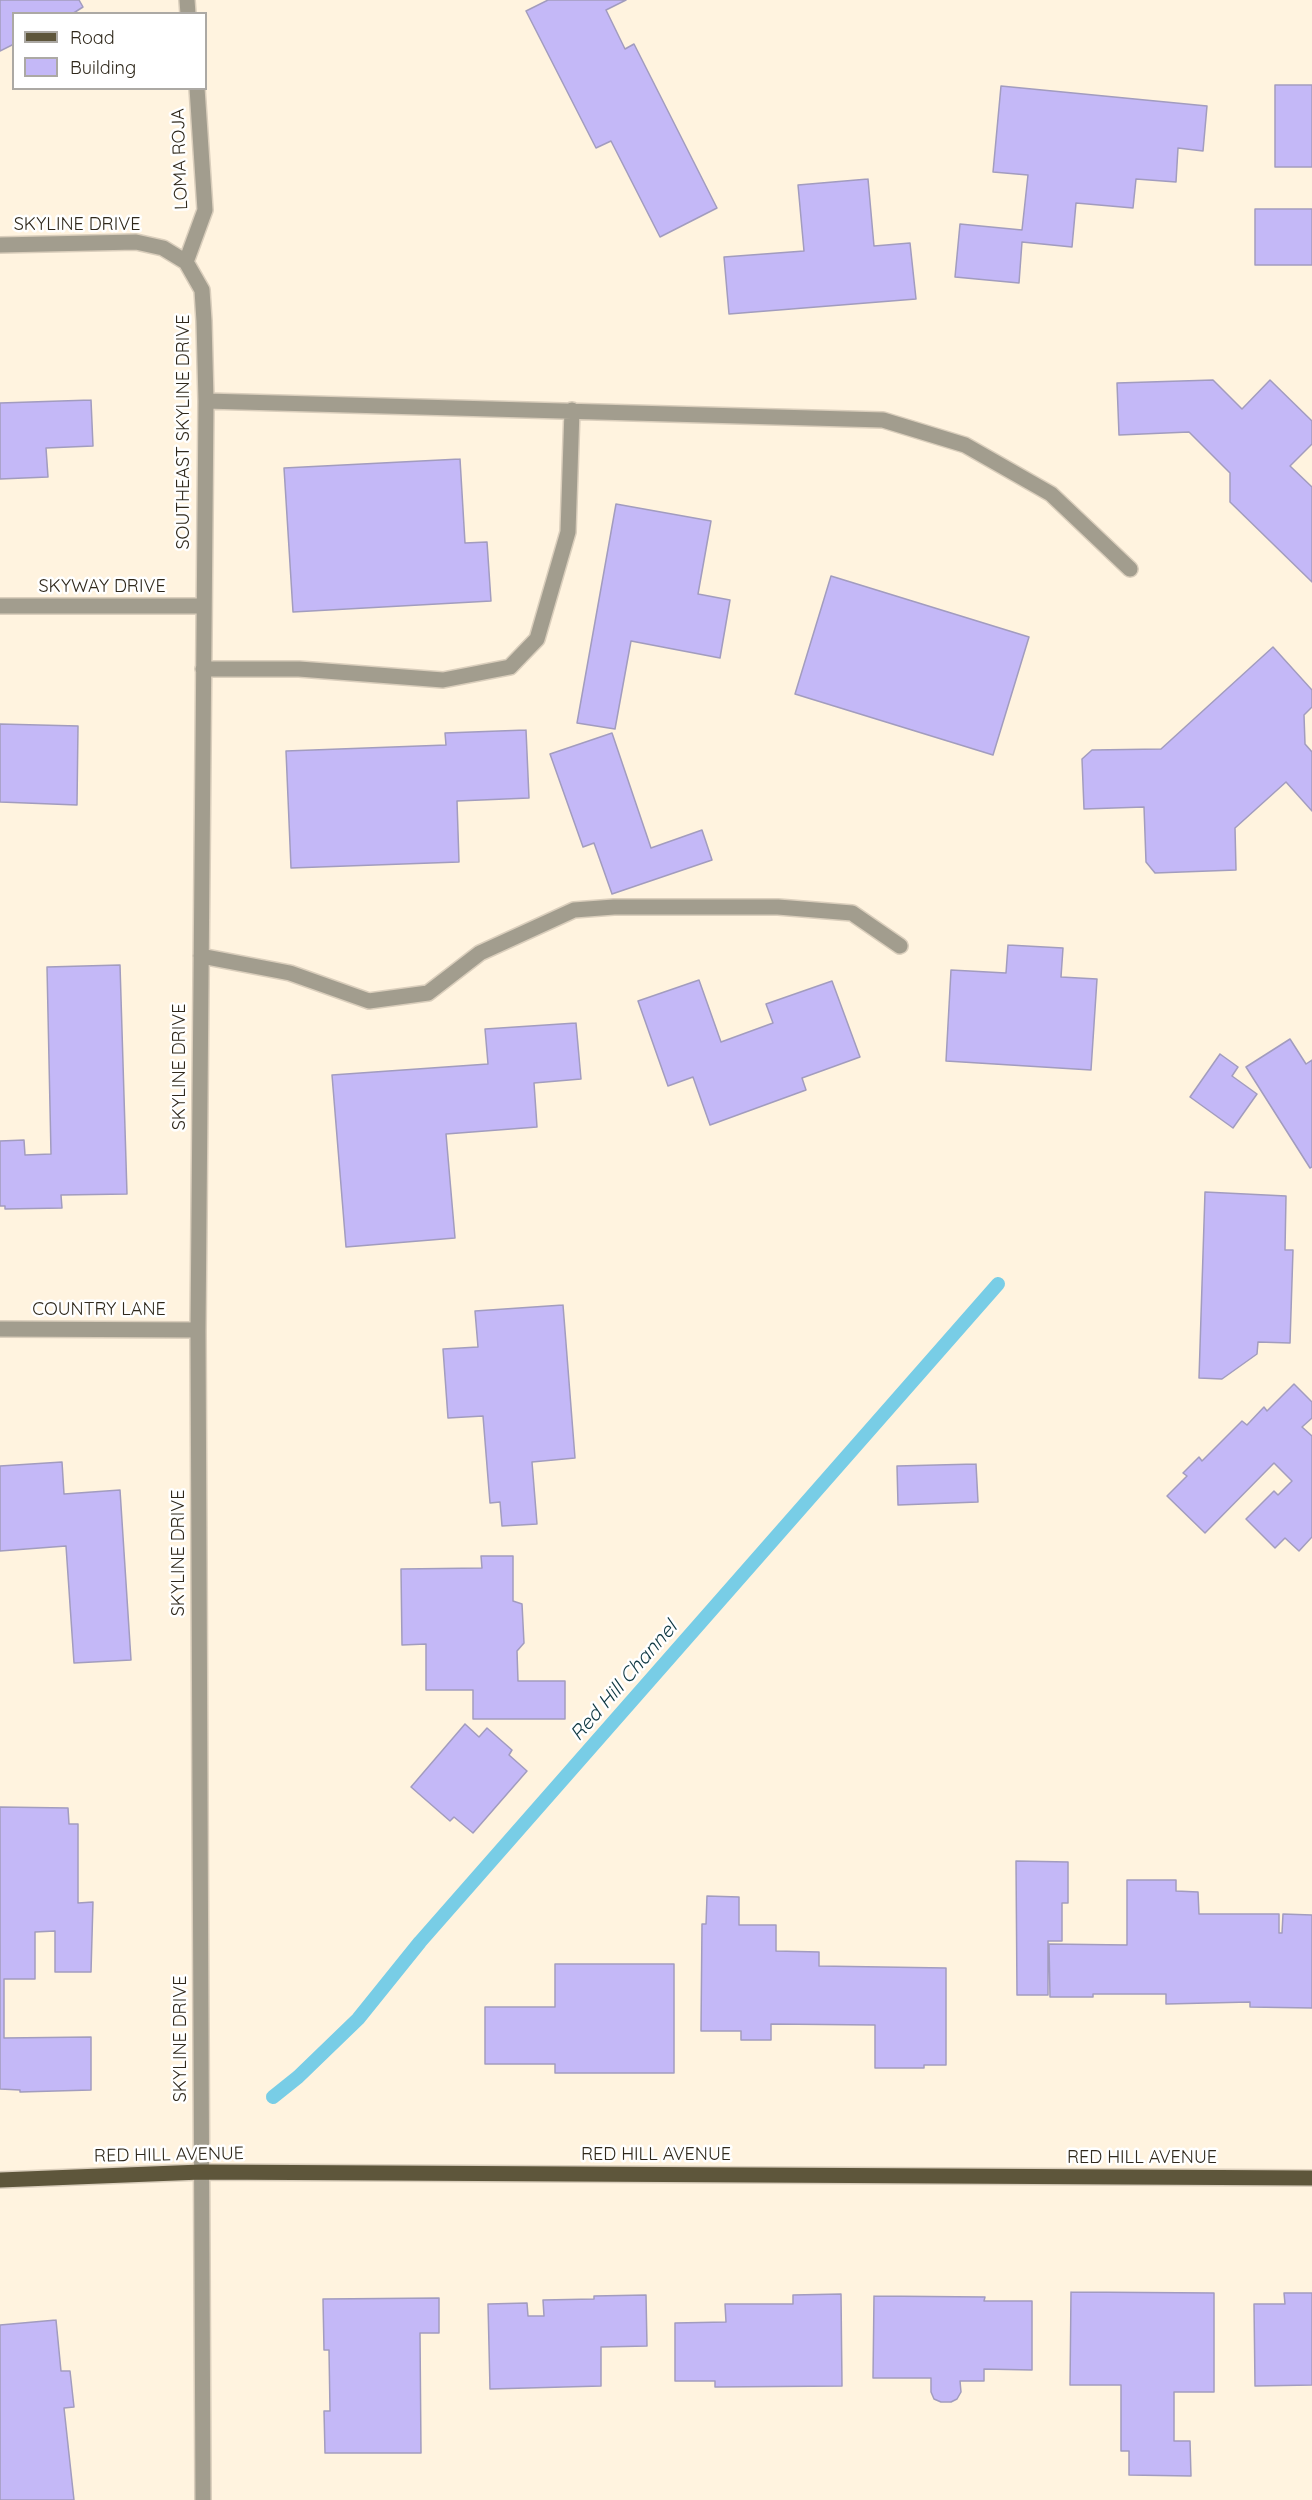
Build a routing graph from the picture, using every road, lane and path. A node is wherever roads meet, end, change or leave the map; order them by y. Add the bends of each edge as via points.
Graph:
1 (197, 90) edge
2 (0, 244) edge
3 (186, 262) junction
4 (206, 401) junction
5 (572, 410) junction
6 (1130, 569) dead end
7 (0, 606) edge
8 (204, 606) junction
9 (203, 669) junction
10 (900, 946) dead end
11 (201, 956) junction
12 (0, 1329) edge
13 (198, 1330) junction
14 (201, 2172) junction
15 (1312, 2178) edge
16 (0, 2180) edge
17 (203, 2500) edge

1 - 3 street, LOMA ROJA via 205,210
2 - 3 street, SKYLINE DRIVE via 136,242 164,248
3 - 4 street, SOUTHEAST SKYLINE DRIVE via 201,290
4 - 5 street
4 - 8 street, SOUTHEAST SKYLINE DRIVE
5 - 6 street via 883,420 965,445 1051,494
5 - 9 street via 568,532 537,639 510,667 443,680 299,669
7 - 8 street, SKYWAY DRIVE
8 - 9 street, SKYLINE DRIVE
9 - 11 street, SKYLINE DRIVE
10 - 11 street via 852,913 778,906 574,910 480,953 428,993 369,1001 291,973
11 - 13 street, SKYLINE DRIVE
12 - 13 street, COUNTRY LANE
13 - 14 street, SKYLINE DRIVE
14 - 15 main road, RED HILL AVENUE
14 - 16 main road, RED HILL AVENUE
14 - 17 street, SKYLINE DRIVE

